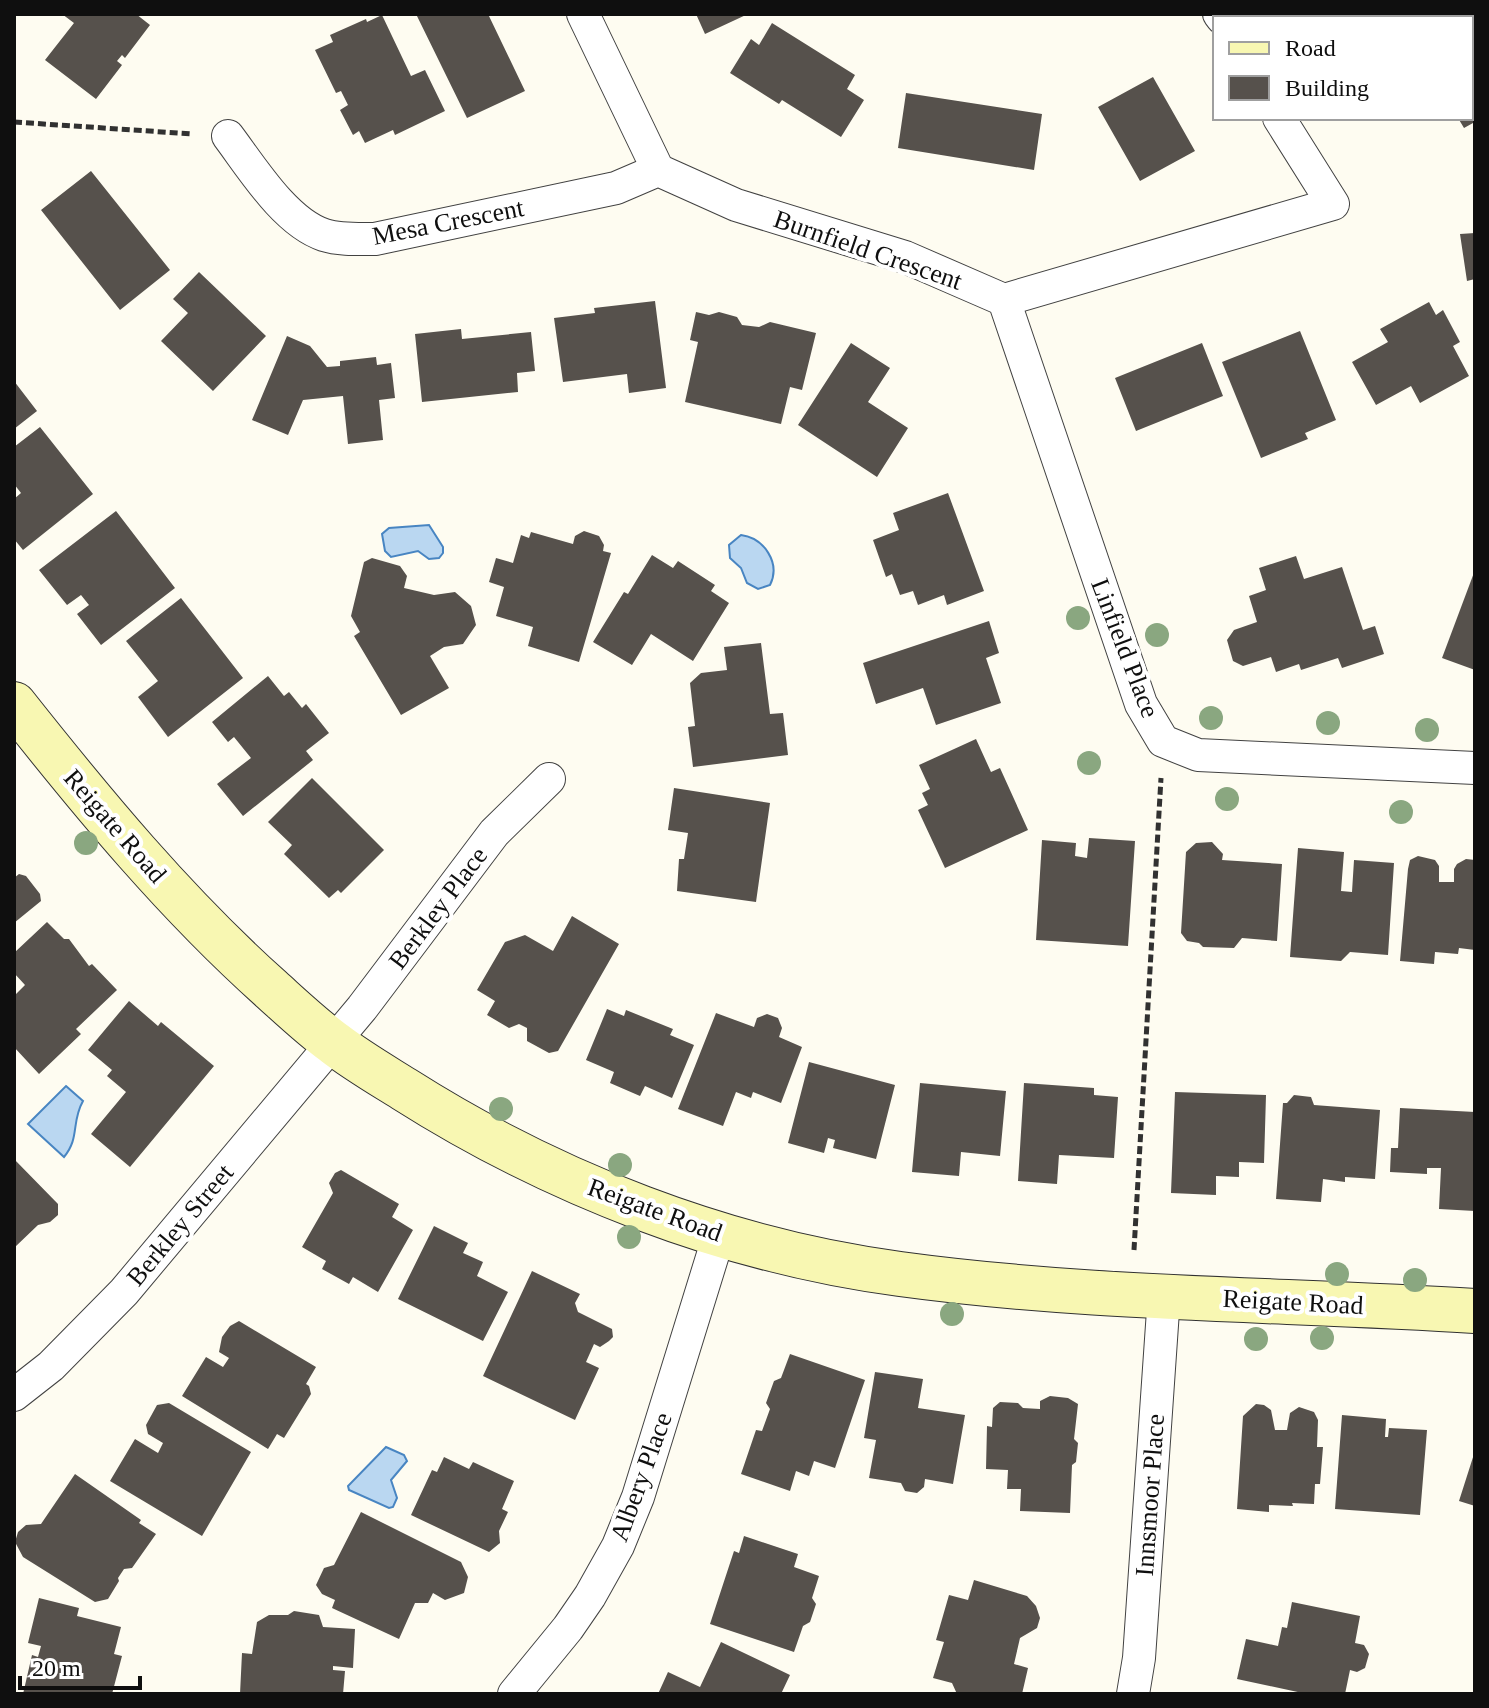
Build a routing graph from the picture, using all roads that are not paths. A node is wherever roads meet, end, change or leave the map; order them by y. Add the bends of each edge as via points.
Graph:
1 (583, 14) edge
2 (1280, 120) edge
3 (228, 136) road end
4 (658, 170) junction
5 (1004, 300) junction
6 (14, 704) edge
7 (1475, 768) edge
8 (549, 779) dead end
9 (334, 1043) junction
10 (719, 1235) junction
11 (1164, 1296) junction
12 (1475, 1311) edge
13 (14, 1395) edge
14 (514, 1694) edge
15 (1133, 1694) edge

1 - 4 street
2 - 5 street via 1333,204
3 - 4 street, Mesa Crescent via 271,194 299,220 325,235 349,238 375,239 616,188
4 - 5 street, Burnfield Crescent via 736,205 905,257
5 - 7 street, Linfield Place via 1141,704 1163,741 1198,755
6 - 9 street, Reigate Road via 185,908
8 - 9 street, Berkley Place via 494,833
9 - 10 street, Reigate Road via 436,1109 558,1174
9 - 13 street, Berkley Street via 124,1292 51,1366
10 - 11 street, Reigate Road via 898,1274
10 - 14 street, Albery Place via 618,1546 575,1617
11 - 12 street, Reigate Road
11 - 15 street, Innsmoor Place

